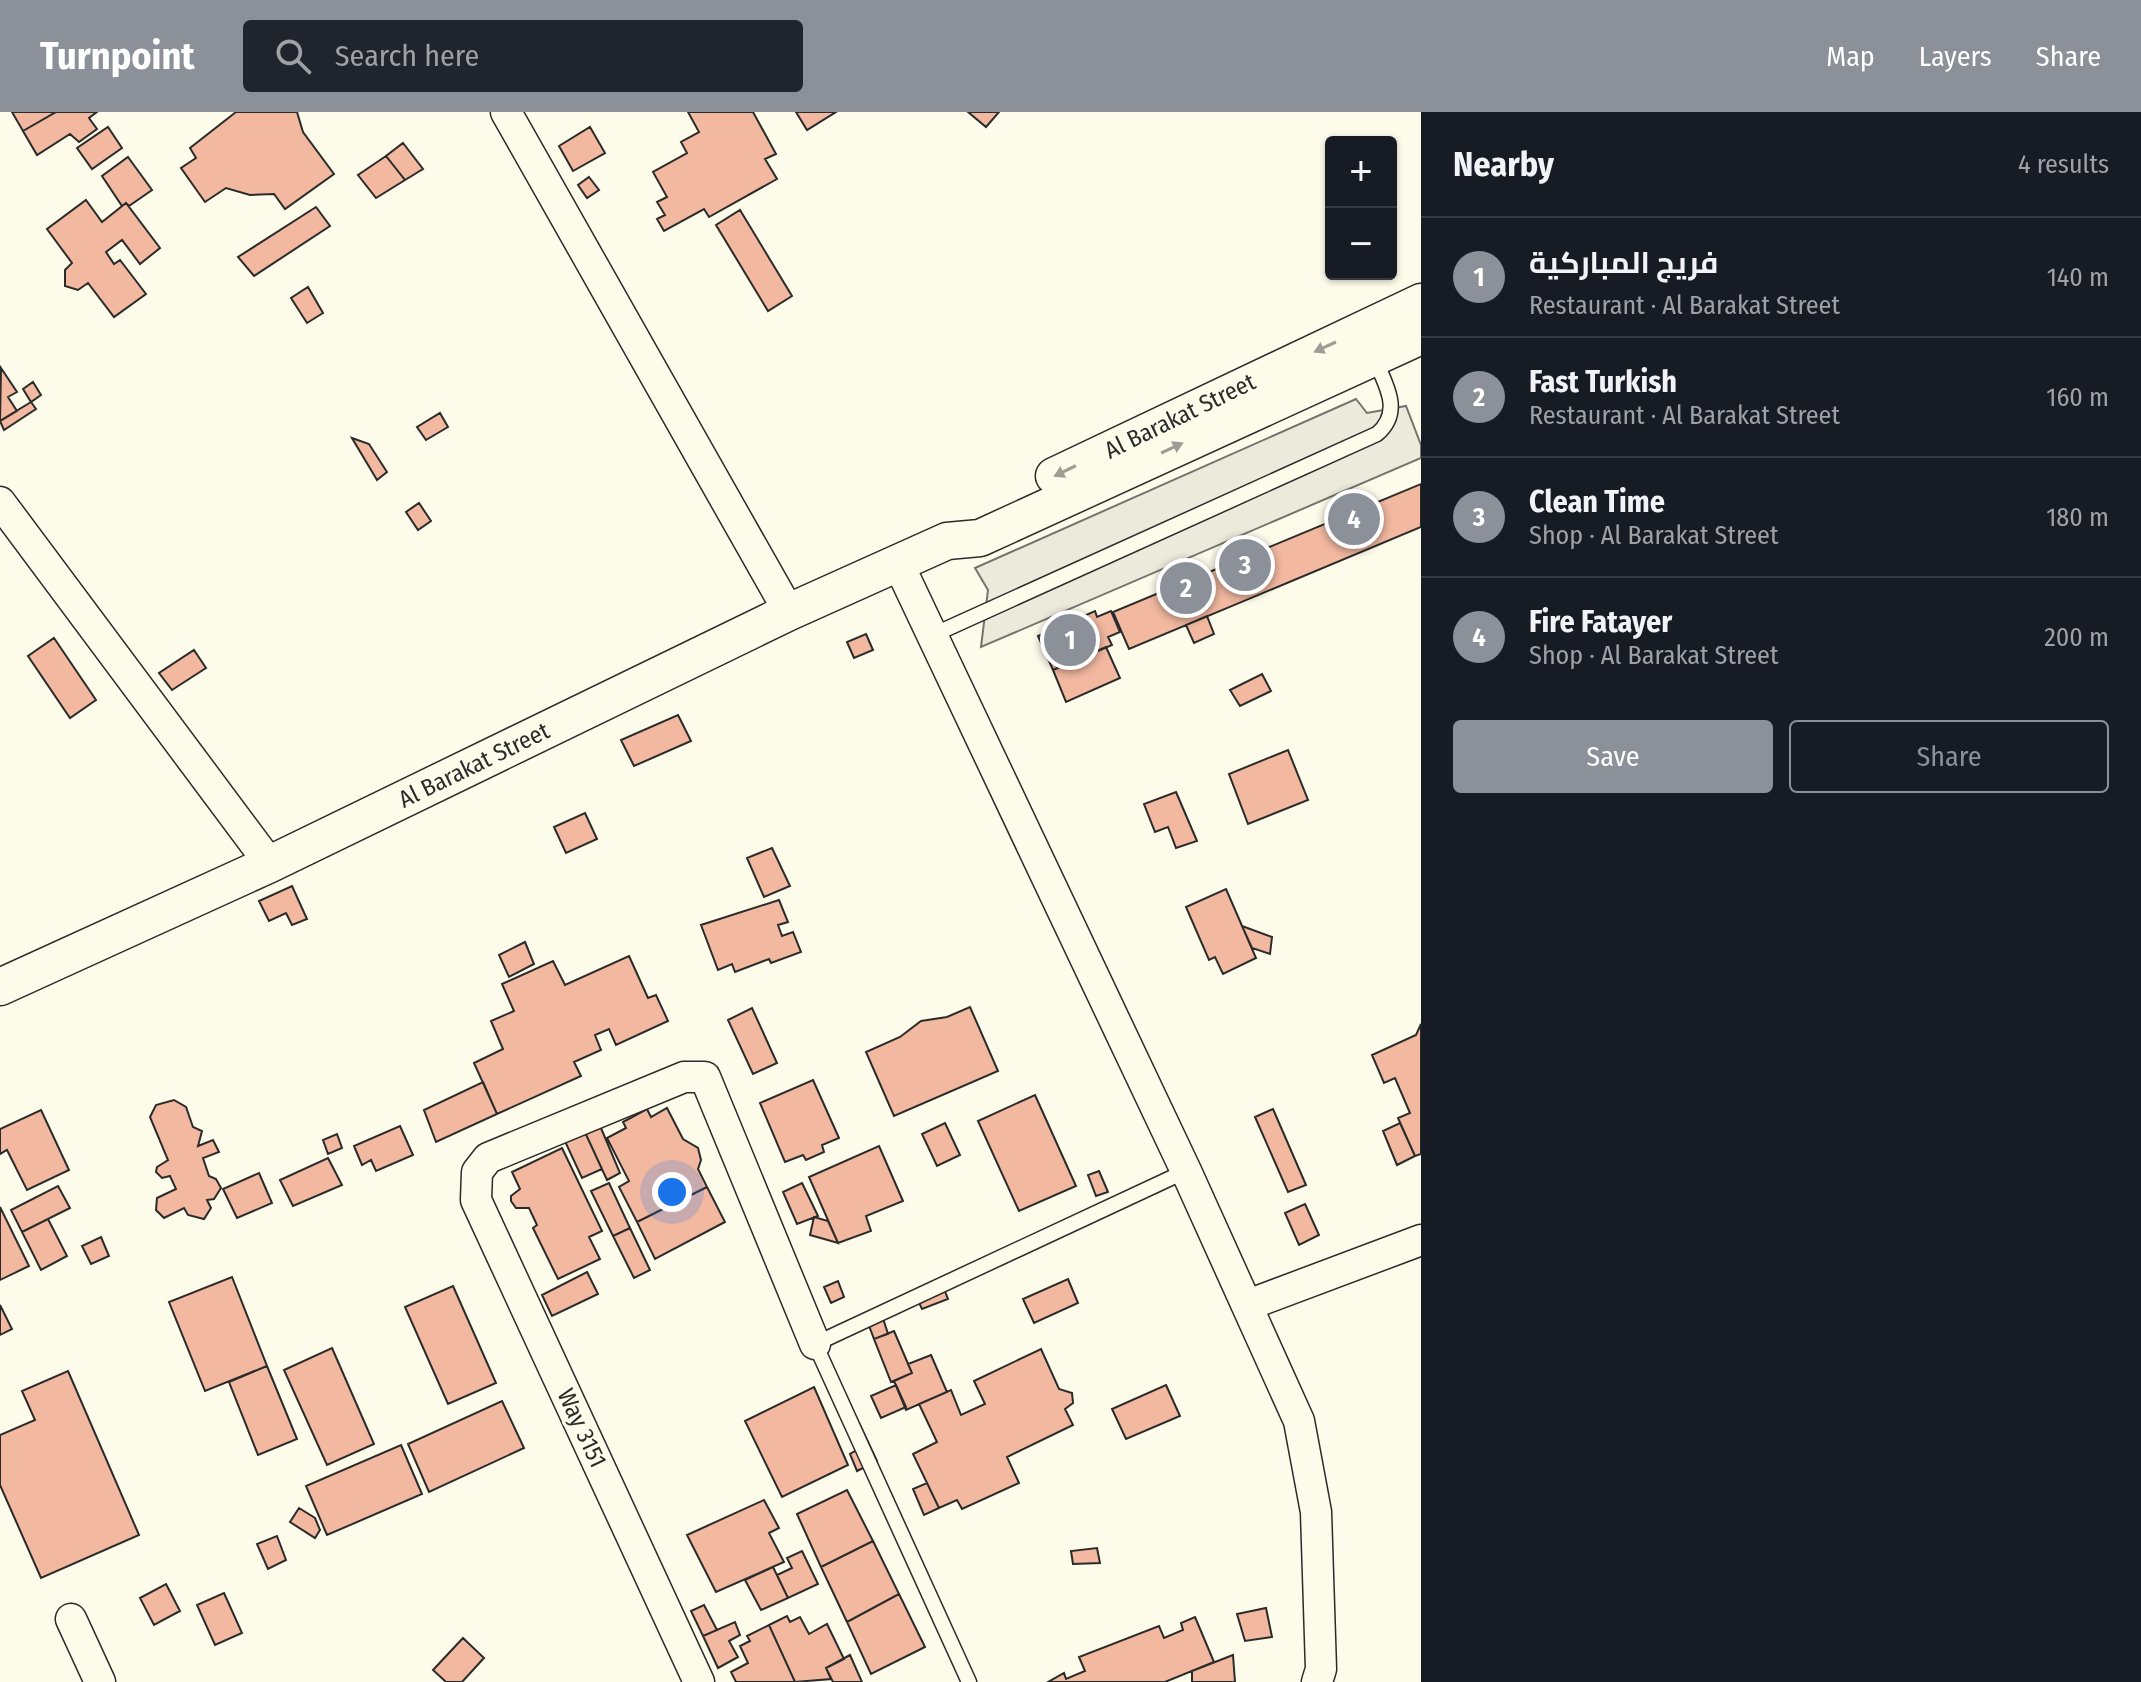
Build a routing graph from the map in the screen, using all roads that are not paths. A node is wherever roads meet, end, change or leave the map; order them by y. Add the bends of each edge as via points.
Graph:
1 (506, 112) edge
2 (1421, 302) edge
3 (1421, 319) edge
4 (1421, 336) edge
5 (1375, 360) junction
6 (0, 502) edge
7 (947, 541) junction
8 (898, 563) junction
9 (789, 612) junction
10 (933, 635) junction
11 (270, 864) junction
12 (0, 987) edge
13 (1186, 1171) junction
14 (1421, 1240) edge
15 (1248, 1305) junction
16 (815, 1344) junction
17 (71, 1619) dead end
18 (100, 1682) edge
19 (699, 1682) edge
20 (969, 1682) edge
21 (1317, 1682) edge

1 - 9 street
2 -> 7 street, Al Barakat Street via 963,521
3 - 5 street via 1375,342
4 - 5 street, Al Barakat Street
7 -> 5 street, Al Barakat Street via 980,538
5 - 10 lane via 1392,408 1390,420 1377,434
6 - 11 street
7 - 8 street, Al Barakat Street
8 - 9 street, Al Barakat Street
8 - 10 street
9 - 11 street, Al Barakat Street
10 - 13 street
11 - 12 street, Al Barakat Street
13 - 15 street
13 - 16 lane
14 - 15 street
15 - 21 street via 1299,1421 1316,1512 1321,1669
16 - 19 street, Way 3151 via 705,1077 684,1077 488,1158 477,1172 476,1200
16 - 20 lane
17 - 18 street

